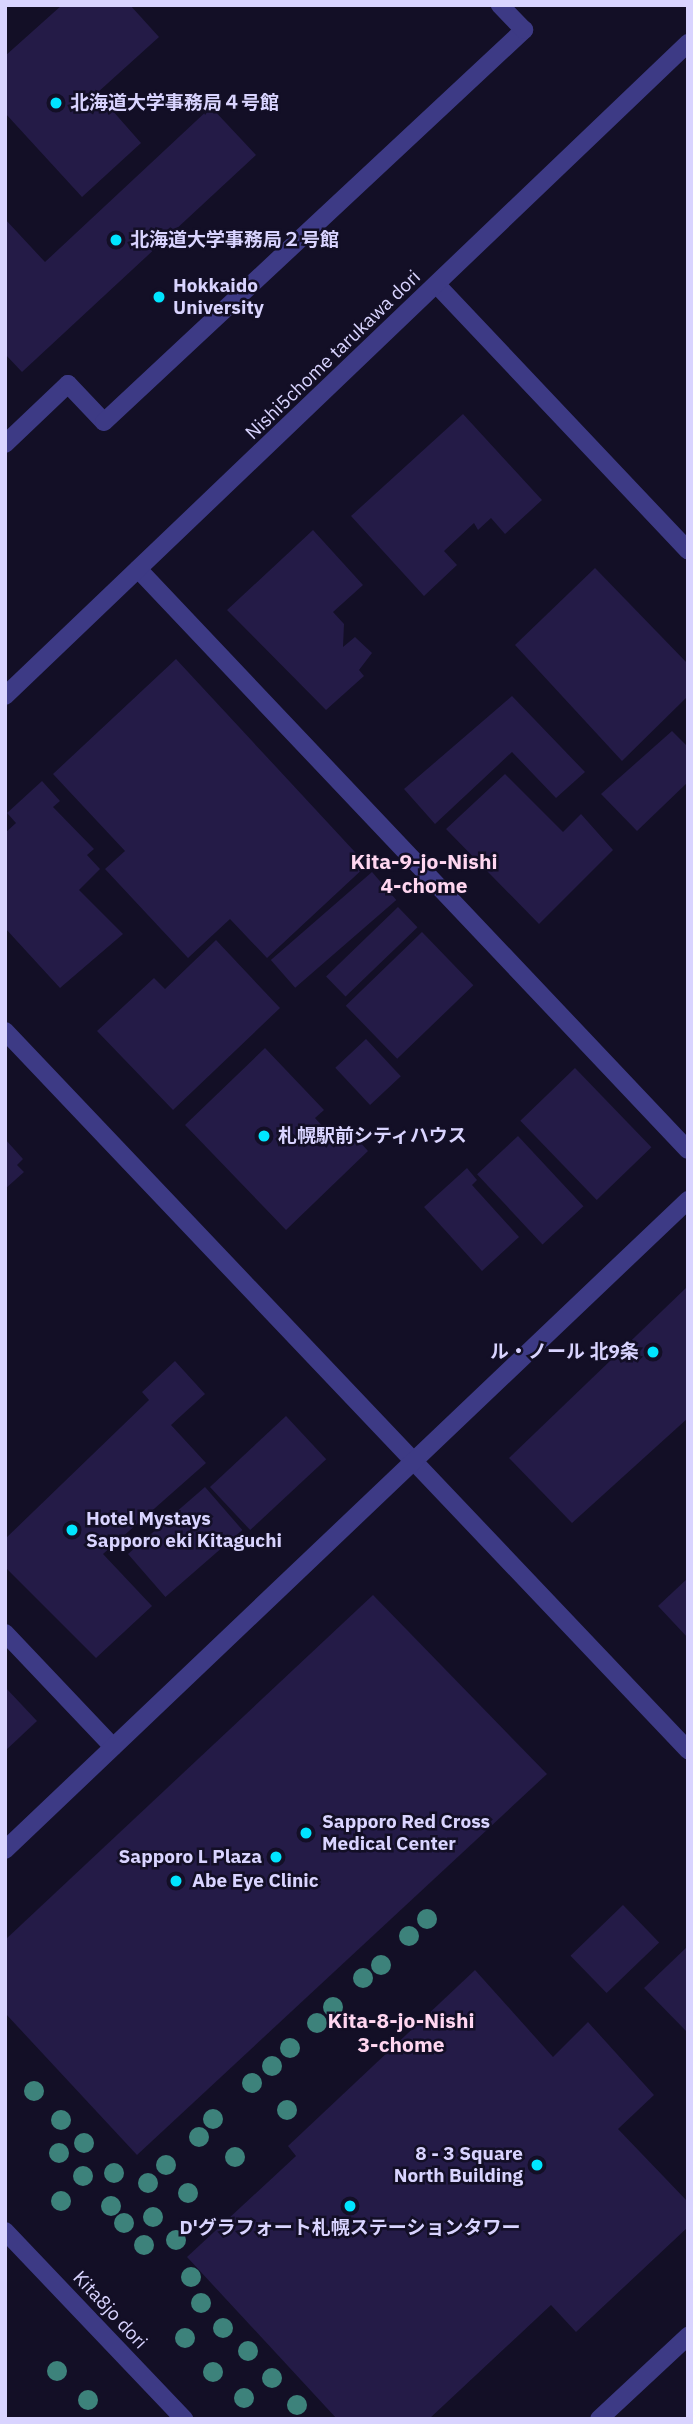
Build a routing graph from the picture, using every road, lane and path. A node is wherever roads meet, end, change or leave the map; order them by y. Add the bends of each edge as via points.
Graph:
1 (500, 5) edge
2 (688, 43) edge
3 (437, 285) junction
4 (5, 444) edge
5 (688, 550) edge
6 (138, 569) junction
7 (5, 696) edge
8 (5, 1031) edge
9 (688, 1150) edge
10 (688, 1199) edge
11 (411, 1460) junction
12 (5, 1633) edge
13 (113, 1747) junction
14 (688, 1751) edge
15 (5, 1850) edge
16 (5, 2231) edge
17 (688, 2336) edge
18 (184, 2419) edge
19 (599, 2419) edge

1 - 4 street via 524,30 104,422 68,384
2 - 3 street, Nishi5chome tarukawa dori
3 - 5 street
3 - 6 street, Nishi5chome tarukawa dori
6 - 7 street, Nishi5chome tarukawa dori
6 - 9 street
8 - 11 street
10 - 11 street
11 - 13 street
11 - 14 street
12 - 13 street
13 - 15 street
16 - 18 street, Kita8jo dori
17 - 19 street

